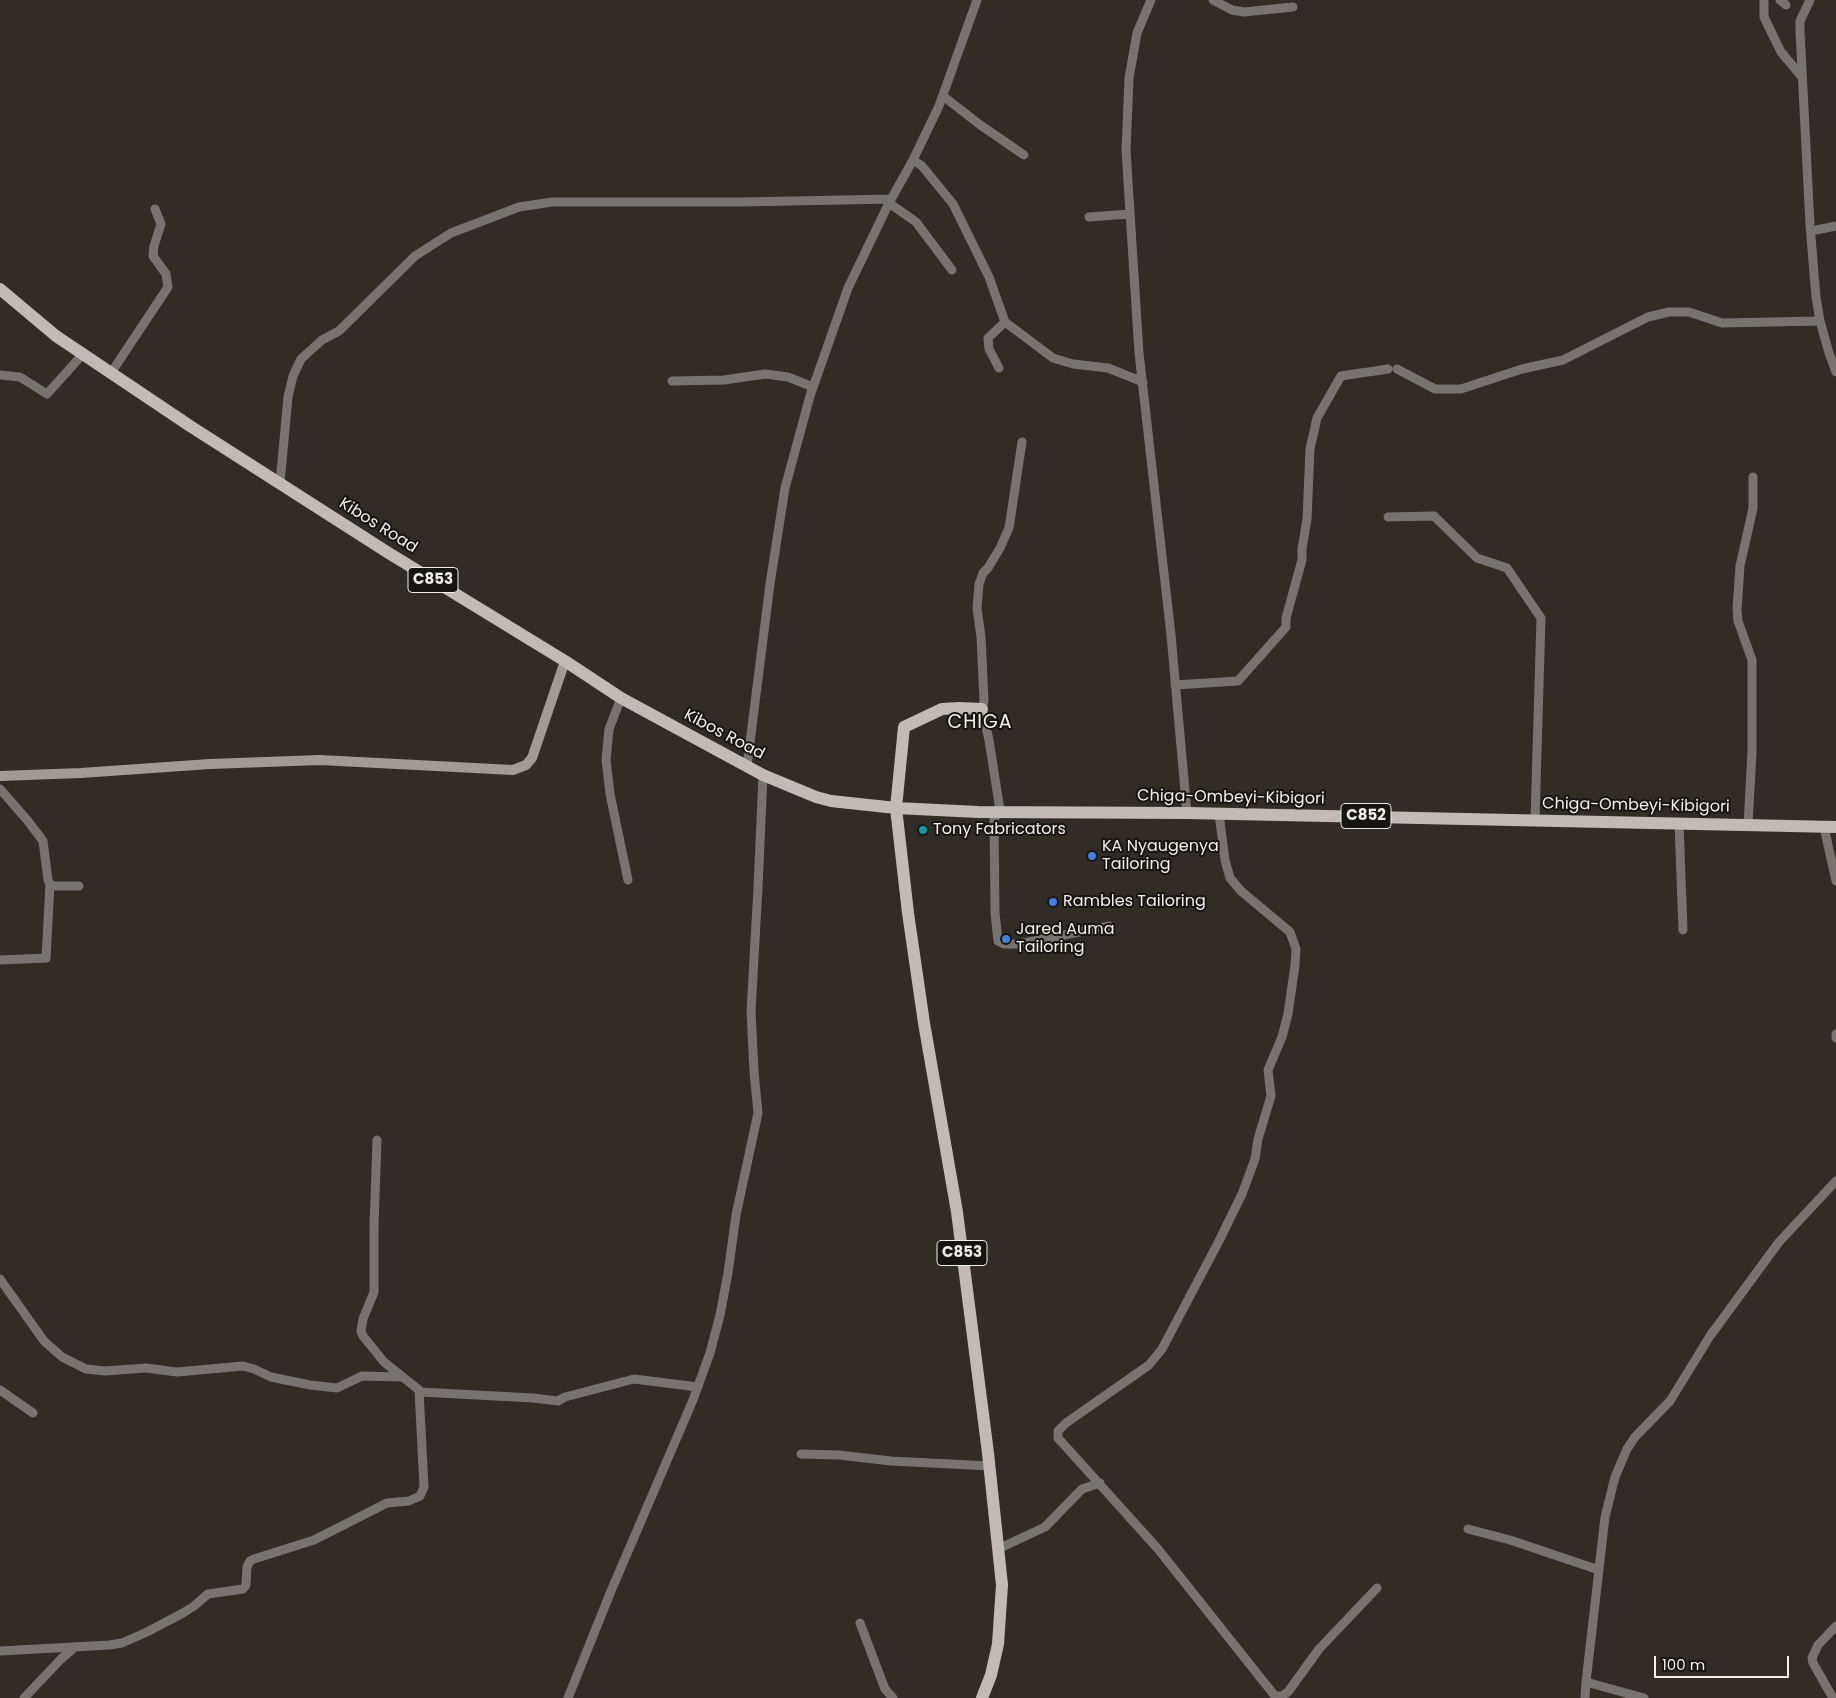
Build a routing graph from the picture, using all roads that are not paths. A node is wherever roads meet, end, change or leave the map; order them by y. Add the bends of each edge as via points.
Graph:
1 (977, 0) edge
2 (1152, 0) edge
3 (1213, 0) edge
4 (1764, 0) edge
5 (1810, 0) edge
6 (1293, 7) dead end
7 (1802, 77) junction
8 (943, 96) junction
9 (1024, 154) dead end
10 (913, 160) junction
11 (890, 201) junction
12 (156, 209) dead end
13 (1130, 214) junction
14 (1090, 217) dead end
15 (1836, 226) edge
16 (1811, 231) junction
17 (952, 270) dead end
18 (0, 289) edge
19 (1005, 322) junction
20 (1820, 322) junction
21 (1836, 338) edge
22 (1825, 340) junction
23 (83, 354) junction
24 (1000, 368) dead end
25 (1836, 372) edge
26 (110, 373) junction
27 (0, 375) edge
28 (672, 381) dead end
29 (1143, 382) junction
30 (814, 387) junction
31 (1022, 442) dead end
32 (1753, 477) dead end
33 (280, 483) junction
34 (1388, 517) dead end
35 (565, 661) junction
36 (1175, 685) junction
37 (621, 698) junction
38 (982, 709) junction
39 (747, 766) junction
40 (763, 775) junction
41 (0, 776) edge
42 (0, 789) edge
43 (896, 808) junction
44 (999, 812) junction
45 (1187, 813) junction
46 (1220, 814) junction
47 (1535, 820) junction
48 (1678, 824) junction
49 (1748, 825) junction
50 (1830, 827) edge
51 (628, 880) dead end
52 (1836, 881) edge
53 (50, 884) junction
54 (79, 886) dead end
55 (1109, 926) dead end
56 (1683, 930) dead end
57 (0, 960) edge
58 (1836, 1034) edge
59 (1836, 1038) edge
60 (378, 1140) dead end
61 (1836, 1181) edge
62 (0, 1279) edge
63 (401, 1376) junction
64 (698, 1387) junction
65 (0, 1390) edge
66 (420, 1392) junction
67 (33, 1413) dead end
68 (801, 1454) dead end
69 (990, 1466) junction
70 (1100, 1483) junction
71 (1468, 1529) dead end
72 (998, 1549) junction
73 (1599, 1570) junction
74 (1377, 1588) dead end
75 (860, 1623) dead end
76 (1836, 1626) edge
77 (75, 1647) junction
78 (0, 1651) edge
79 (1586, 1682) junction
80 (24, 1698) edge
81 (568, 1698) edge
82 (893, 1698) edge
83 (982, 1698) edge
84 (1586, 1698) edge
85 (1644, 1698) edge
86 (1833, 1698) edge

1 - 8 street
2 - 13 street via 1137,33 1129,78 1126,150
3 - 6 street via 1244,12
4 - 7 street via 1764,17 1781,52
5 - 7 street via 1800,21
7 - 16 street
8 - 9 street
8 - 10 street
10 - 11 street
10 - 19 street via 922,166 953,204 989,277
11 - 17 street via 916,222
11 - 30 street via 848,288
11 - 33 street via 552,202 519,207 451,233 415,256 339,331 322,340 301,359 288,397
12 - 26 street via 161,224 153,256 166,274 168,287
13 - 14 street
13 - 29 street
15 - 16 street
16 - 20 street
18 - 23 main road, Kibos Road / C853
19 - 24 street via 988,338 989,348
19 - 29 street via 1053,358 1108,368
20 - 22 street
20 - 36 street via 1722,323 1689,312 1669,312 1648,317 1563,360 1522,369 1461,389 1435,389 1392,369 1341,376 1317,418 1310,449 1302,560 1286,627 1238,681
21 - 22 street
22 - 25 street
23 - 26 main road, Kibos Road / C853
23 - 27 street via 47,394 20,377
26 - 33 main road, Kibos Road / C853
28 - 30 street via 724,380 765,374 788,376
29 - 36 street
30 - 39 street via 786,488 770,584
31 - 38 street via 1009,528 979,584 977,608 981,637
32 - 49 street via 1753,508 1740,566 1737,610 1752,660
33 - 35 main road, Kibos Road / C853
34 - 47 street via 1434,516 1476,558 1507,568 1541,618
35 - 37 main road, Kibos Road / C853
35 - 41 street via 532,758 526,765 513,770 320,760
36 - 45 street
37 - 39 main road, Kibos Road / C853
37 - 51 street via 609,729 606,760
38 - 43 main road via 942,710 904,727
38 - 44 street
39 - 40 main road, Kibos Road / C853
40 - 43 main road, Kibos Road / C853 via 830,801
40 - 64 street via 750,1011 758,1113 748,1151 720,1315
42 - 53 street via 41,838
43 - 44 main road, Chiga-Ombeyi-Kibigori / C852
43 - 69 main road, C853 via 924,1023 957,1212
44 - 45 main road, Chiga-Ombeyi-Kibigori / C852
44 - 55 street via 994,819 998,941 1019,944
45 - 46 main road, Chiga-Ombeyi-Kibigori / C852
46 - 47 main road, Chiga-Ombeyi-Kibigori / C852
46 - 70 street via 1230,878 1290,932 1294,940 1295,965 1288,1014 1268,1070 1272,1096 1261,1124 1251,1170 1219,1241 1162,1349 1149,1365 1066,1423 1058,1432 1059,1440
47 - 48 main road, Chiga-Ombeyi-Kibigori / C852
48 - 49 main road, Chiga-Ombeyi-Kibigori / C852
48 - 56 street
49 - 50 main road, Chiga-Ombeyi-Kibigori / C852
50 - 52 street
53 - 54 street
53 - 57 street via 46,958
58 - 59 street
60 - 63 street via 374,1292 361,1331 384,1362
61 - 73 street via 1779,1242 1710,1336 1670,1401 1627,1449 1611,1492
62 - 63 street via 44,1342 62,1357 86,1369 146,1368 177,1372 242,1366 271,1378 338,1388 362,1376
63 - 66 street via 418,1387
64 - 66 street via 634,1379 558,1401
64 - 81 street via 610,1591
65 - 67 street
66 - 77 street via 424,1487 420,1496 388,1504 314,1540 254,1559 247,1566 243,1589 208,1594 194,1606 122,1643
68 - 69 street
69 - 72 main road, C853
70 - 72 street via 1082,1489 1044,1527
70 - 74 street via 1188,1585 1275,1696 1288,1692 1319,1649
71 - 73 street
72 - 83 main road, C853 via 1002,1585 1000,1627 991,1675
73 - 79 street
75 - 82 street via 885,1689
76 - 86 street via 1818,1645 1812,1658
77 - 78 street
77 - 80 street
79 - 84 street
79 - 85 street

